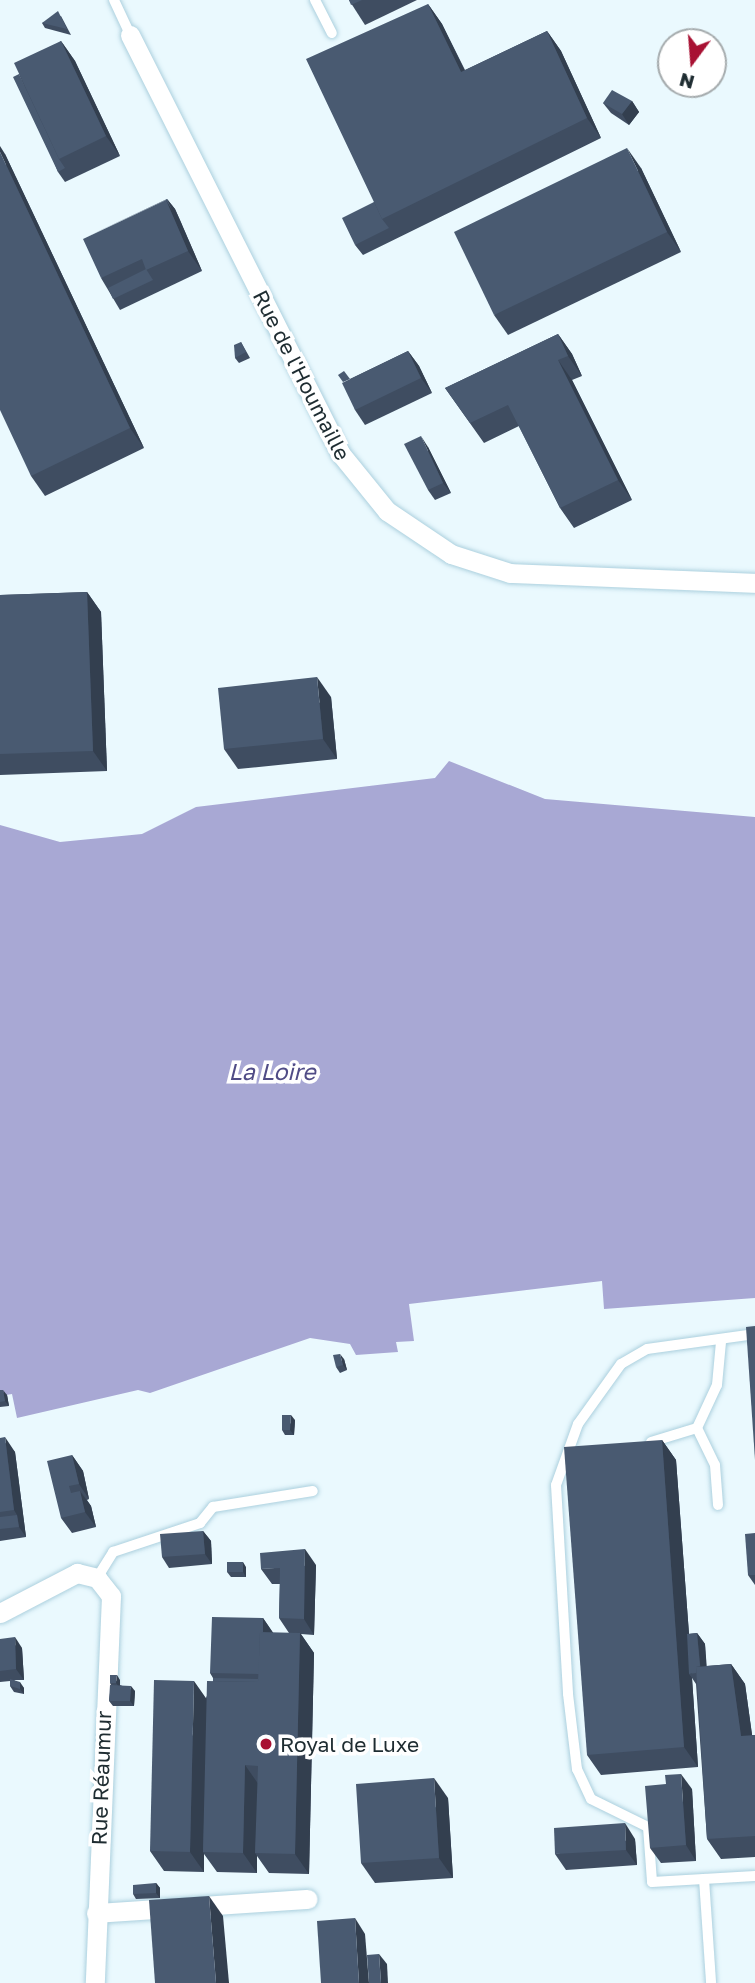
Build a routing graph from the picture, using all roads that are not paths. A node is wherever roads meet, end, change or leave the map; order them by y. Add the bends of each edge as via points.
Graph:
1 (114, 0) edge
2 (315, 0) edge
3 (332, 33) dead end
4 (130, 35) joint
5 (755, 583) edge
6 (755, 1334) edge
7 (721, 1342) junction
8 (697, 1428) junction
9 (635, 1443) edge
10 (589, 1448) edge
11 (566, 1450) junction
12 (313, 1491) dead end
13 (718, 1505) dead end
14 (97, 1578) junction
15 (0, 1613) edge
16 (755, 1876) edge
17 (704, 1879) junction
18 (308, 1899) dead end
19 (96, 1913) junction
20 (96, 1983) edge
21 (710, 1983) edge

1 - 4 lane, Rue de l'Houmaille
2 - 3 lane
4 - 5 street, Rue de l'Houmaille via 340,453 387,511 451,554 510,573
6 - 7 lane
7 - 8 lane via 717,1385
7 - 11 lane via 647,1349 621,1364
8 - 9 lane via 669,1440
8 - 13 lane via 715,1465
10 - 11 lane
11 - 17 lane via 556,1485 577,1769 591,1799 648,1827 652,1882
12 - 14 lane via 213,1507 200,1523 113,1552
14 - 15 street via 77,1573
14 - 19 street, Rue Réaumur via 111,1596
16 - 17 lane
17 - 21 lane
18 - 19 street
19 - 20 street, Rue Réaumur

